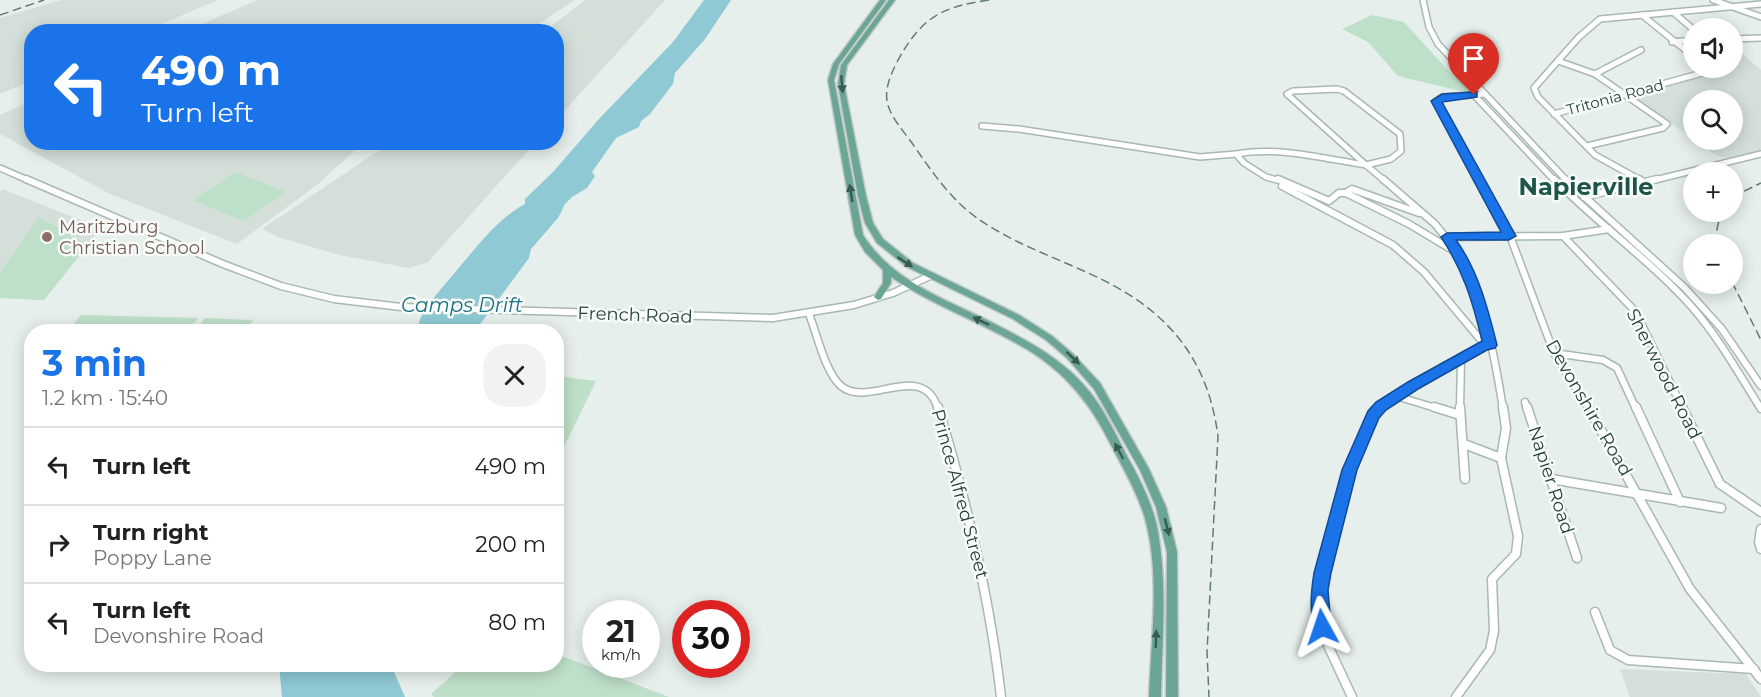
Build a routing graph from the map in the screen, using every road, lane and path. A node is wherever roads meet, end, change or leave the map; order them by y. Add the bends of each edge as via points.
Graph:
1 (883, 0) edge
2 (892, 0) edge
3 (1423, 0) edge
4 (1713, 0) edge
5 (1761, 4) edge
6 (1732, 7) junction
7 (1672, 12) junction
8 (1642, 15) junction
9 (1761, 17) edge
10 (1683, 21) edge
11 (1761, 38) edge
12 (1743, 39) edge
13 (1683, 41) edge
14 (1672, 42) junction
15 (1641, 50) dead end
16 (1683, 50) edge
17 (1558, 61) junction
18 (1595, 74) junction
19 (1686, 78) edge
20 (1485, 94) junction
21 (1624, 94) junction
22 (1474, 95) junction
23 (1554, 114) junction
24 (982, 126) dead end
25 (1587, 146) junction
26 (1236, 154) junction
27 (1761, 154) edge
28 (1366, 165) junction
29 (0, 168) edge
30 (1266, 177) junction
31 (1642, 182) junction
32 (1346, 193) junction
33 (1584, 197) junction
34 (1425, 216) junction
35 (1609, 229) junction
36 (1509, 236) junction
37 (1563, 236) junction
38 (1447, 237) junction
39 (1460, 254) junction
40 (887, 269) junction
41 (930, 276) junction
42 (911, 286) junction
43 (878, 297) junction
44 (401, 307) joint
45 (809, 314) junction
46 (1487, 345) junction
47 (1554, 353) junction
48 (1461, 358) junction
49 (1761, 386) edge
50 (1396, 396) junction
51 (1525, 402) dead end
52 (1761, 409) edge
53 (1460, 415) junction
54 (1464, 444) junction
55 (1501, 458) junction
56 (1465, 479) dead end
57 (1551, 479) junction
58 (1637, 495) junction
59 (1680, 502) junction
60 (1721, 508) dead end
61 (1761, 512) edge
62 (1761, 529) edge
63 (1761, 549) edge
64 (1577, 558) dead end
65 (1596, 612) dead end
66 (1754, 669) junction
67 (1761, 680) edge
68 (1001, 697) edge
69 (1155, 697) edge
70 (1172, 697) edge
71 (1352, 697) edge
72 (1456, 697) edge

40 -> 1 main road via 866,247 856,227 831,81 839,59
2 -> 41 main road via 844,65 841,84 862,196 873,231 897,257
3 - 20 street via 1435,37
4 - 6 street
5 - 6 street
6 - 7 street
6 - 9 street
7 - 8 street
7 - 10 street
8 - 14 street
8 - 17 street via 1597,20
11 - 12 street
13 - 14 street
14 - 16 street
15 - 18 street
17 - 18 street
17 - 23 street via 1534,88 1534,93
18 - 21 street
19 - 21 street, Tritonia Road
20 - 22 street, Devonshire Road
20 - 33 street
21 - 23 street, Tritonia Road
21 - 25 street via 1666,126
22 - 35 street via 1556,182
22 - 36 street, Devonshire Road via 1442,97 1436,101
23 - 25 street
24 - 26 street via 1200,157
25 - 31 street via 1602,160
26 - 28 street via 1272,152
26 - 30 street
27 - 31 street
28 - 28 street via 1312,118 1288,93 1339,89 1396,130 1402,145 1398,155
28 - 34 street
29 - 44 street, French Road via 281,286
30 - 32 street via 1327,201
30 - 46 street via 1393,245 1424,272
31 - 33 street
32 - 34 street via 1355,190
32 - 39 street
33 - 49 street via 1685,288 1722,329
34 - 38 street
35 - 37 street
35 - 52 street via 1674,287 1707,324
36 - 37 street
36 - 38 street
36 - 47 street, Devonshire Road
37 - 61 street, Sherwood Road via 1635,310 1720,484
38 - 39 street
39 - 46 street via 1483,316
40 - 42 main road
40 - 43 main road via 887,281
41 - 42 street, French Road
41 -> 70 main road via 1016,317 1049,338 1084,370 1115,417 1153,486 1168,530 1173,570
42 - 43 street, French Road
69 -> 42 main road via 1154,536 1143,495 1097,410 1073,380 1048,358
43 - 45 street, French Road
44 - 45 street, French Road via 752,318
45 - 68 street, Prince Alfred Street via 833,375 843,389 859,393 914,385 928,392 937,404 989,610
46 - 48 street
46 - 55 street via 1506,428
47 - 58 street, Devonshire Road via 1604,432
47 - 59 street via 1603,360 1617,368
48 - 50 street
48 - 53 street
50 - 53 street
50 - 71 street via 1373,415 1350,470 1319,590 1324,639
51 - 57 street, Napier Road
53 - 54 street
54 - 55 street
54 - 56 street
55 - 72 street via 1518,548 1492,579 1491,650
57 - 58 street
57 - 64 street, Napier Road
58 - 59 street
58 - 66 street, Devonshire Road via 1694,594
59 - 60 street
62 - 63 street
65 - 66 street via 1610,650 1628,660
66 - 67 street, Devonshire Road

